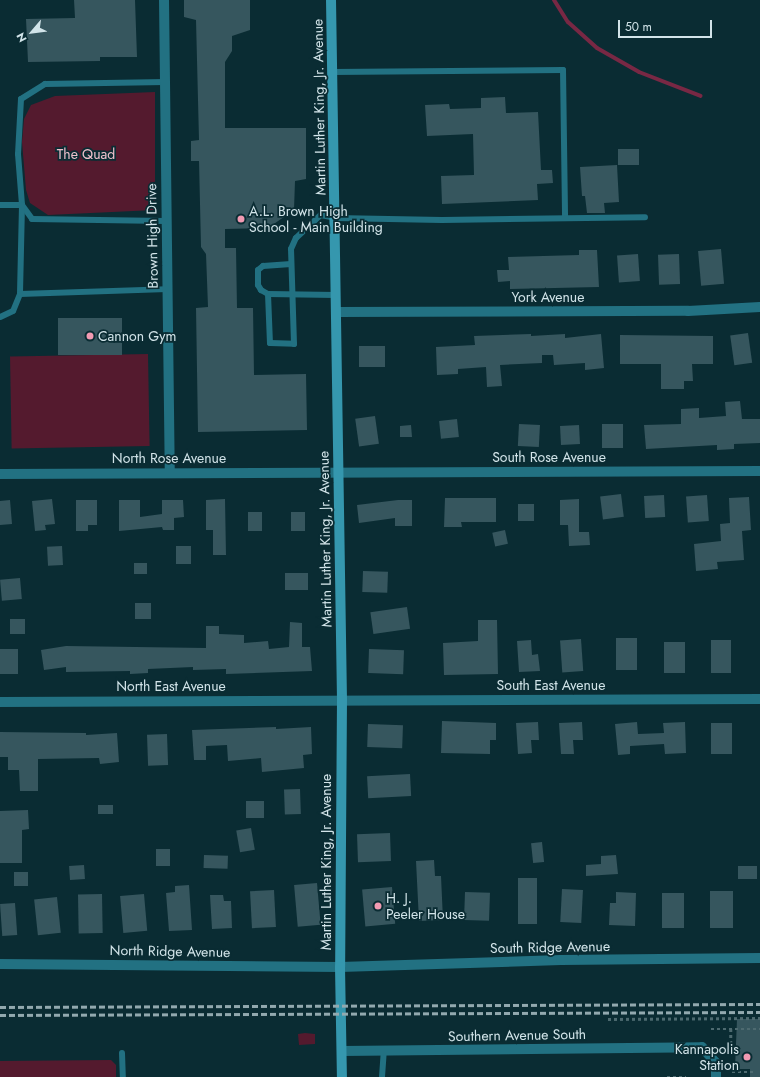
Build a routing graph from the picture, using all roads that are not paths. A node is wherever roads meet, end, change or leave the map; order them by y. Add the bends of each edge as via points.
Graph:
1 (164, 0) edge
2 (331, 0) edge
3 (332, 72) junction
4 (165, 82) junction
5 (0, 205) edge
6 (22, 205) junction
7 (645, 217) dead end
8 (335, 218) junction
9 (565, 218) junction
10 (165, 221) junction
11 (291, 264) junction
12 (167, 289) junction
13 (20, 294) junction
14 (268, 294) junction
15 (292, 294) junction
16 (336, 295) junction
17 (760, 307) edge
18 (336, 312) junction
19 (0, 318) edge
20 (760, 471) edge
21 (170, 472) junction
22 (338, 472) junction
23 (0, 474) edge
24 (760, 698) edge
25 (342, 699) junction
26 (0, 702) edge
27 (760, 958) edge
28 (0, 964) edge
29 (340, 967) junction
30 (384, 1050) junction
31 (342, 1051) junction
32 (122, 1053) dead end
33 (123, 1077) edge
34 (342, 1077) edge
35 (382, 1077) edge
36 (716, 1077) edge

1 - 4 street, Brown High Drive
2 - 3 main road, Martin Luther King, Jr. Avenue
3 - 8 main road, Martin Luther King, Jr. Avenue
3 - 9 lane via 562,70
4 - 6 lane via 45,84 21,99 18,154
4 - 10 street, Brown High Drive
5 - 6 lane
6 - 10 lane via 32,219
6 - 13 lane
7 - 9 lane
8 - 9 lane
8 - 11 lane via 321,215 309,224 296,238 291,249
8 - 16 main road, Martin Luther King, Jr. Avenue
10 - 12 street, Brown High Drive
11 - 14 lane via 268,264 258,270 258,285
11 - 15 lane
12 - 13 lane
12 - 21 street, Brown High Drive
13 - 19 lane via 13,311
14 - 15 lane
14 - 15 lane via 270,344 294,344
15 - 16 lane
16 - 18 main road, Martin Luther King, Jr. Avenue
17 - 18 street, York Avenue via 688,311
18 - 22 main road, Martin Luther King, Jr. Avenue
20 - 22 street, South Rose Avenue
21 - 22 street, North Rose Avenue
21 - 23 street, North Rose Avenue
22 - 25 main road, Martin Luther King, Jr. Avenue
24 - 25 street, South East Avenue
25 - 26 street, North East Avenue
25 - 29 main road, Martin Luther King, Jr. Avenue
27 - 29 street, South Ridge Avenue via 560,960
28 - 29 street, North Ridge Avenue
29 - 31 main road, Martin Luther King, Jr. Avenue
30 - 31 street, Southern Avenue South
30 - 35 lane
30 - 36 street, Southern Avenue South via 692,1046 702,1047 711,1056 716,1063
31 - 34 main road, Martin Luther King, Jr. Avenue
32 - 33 lane

